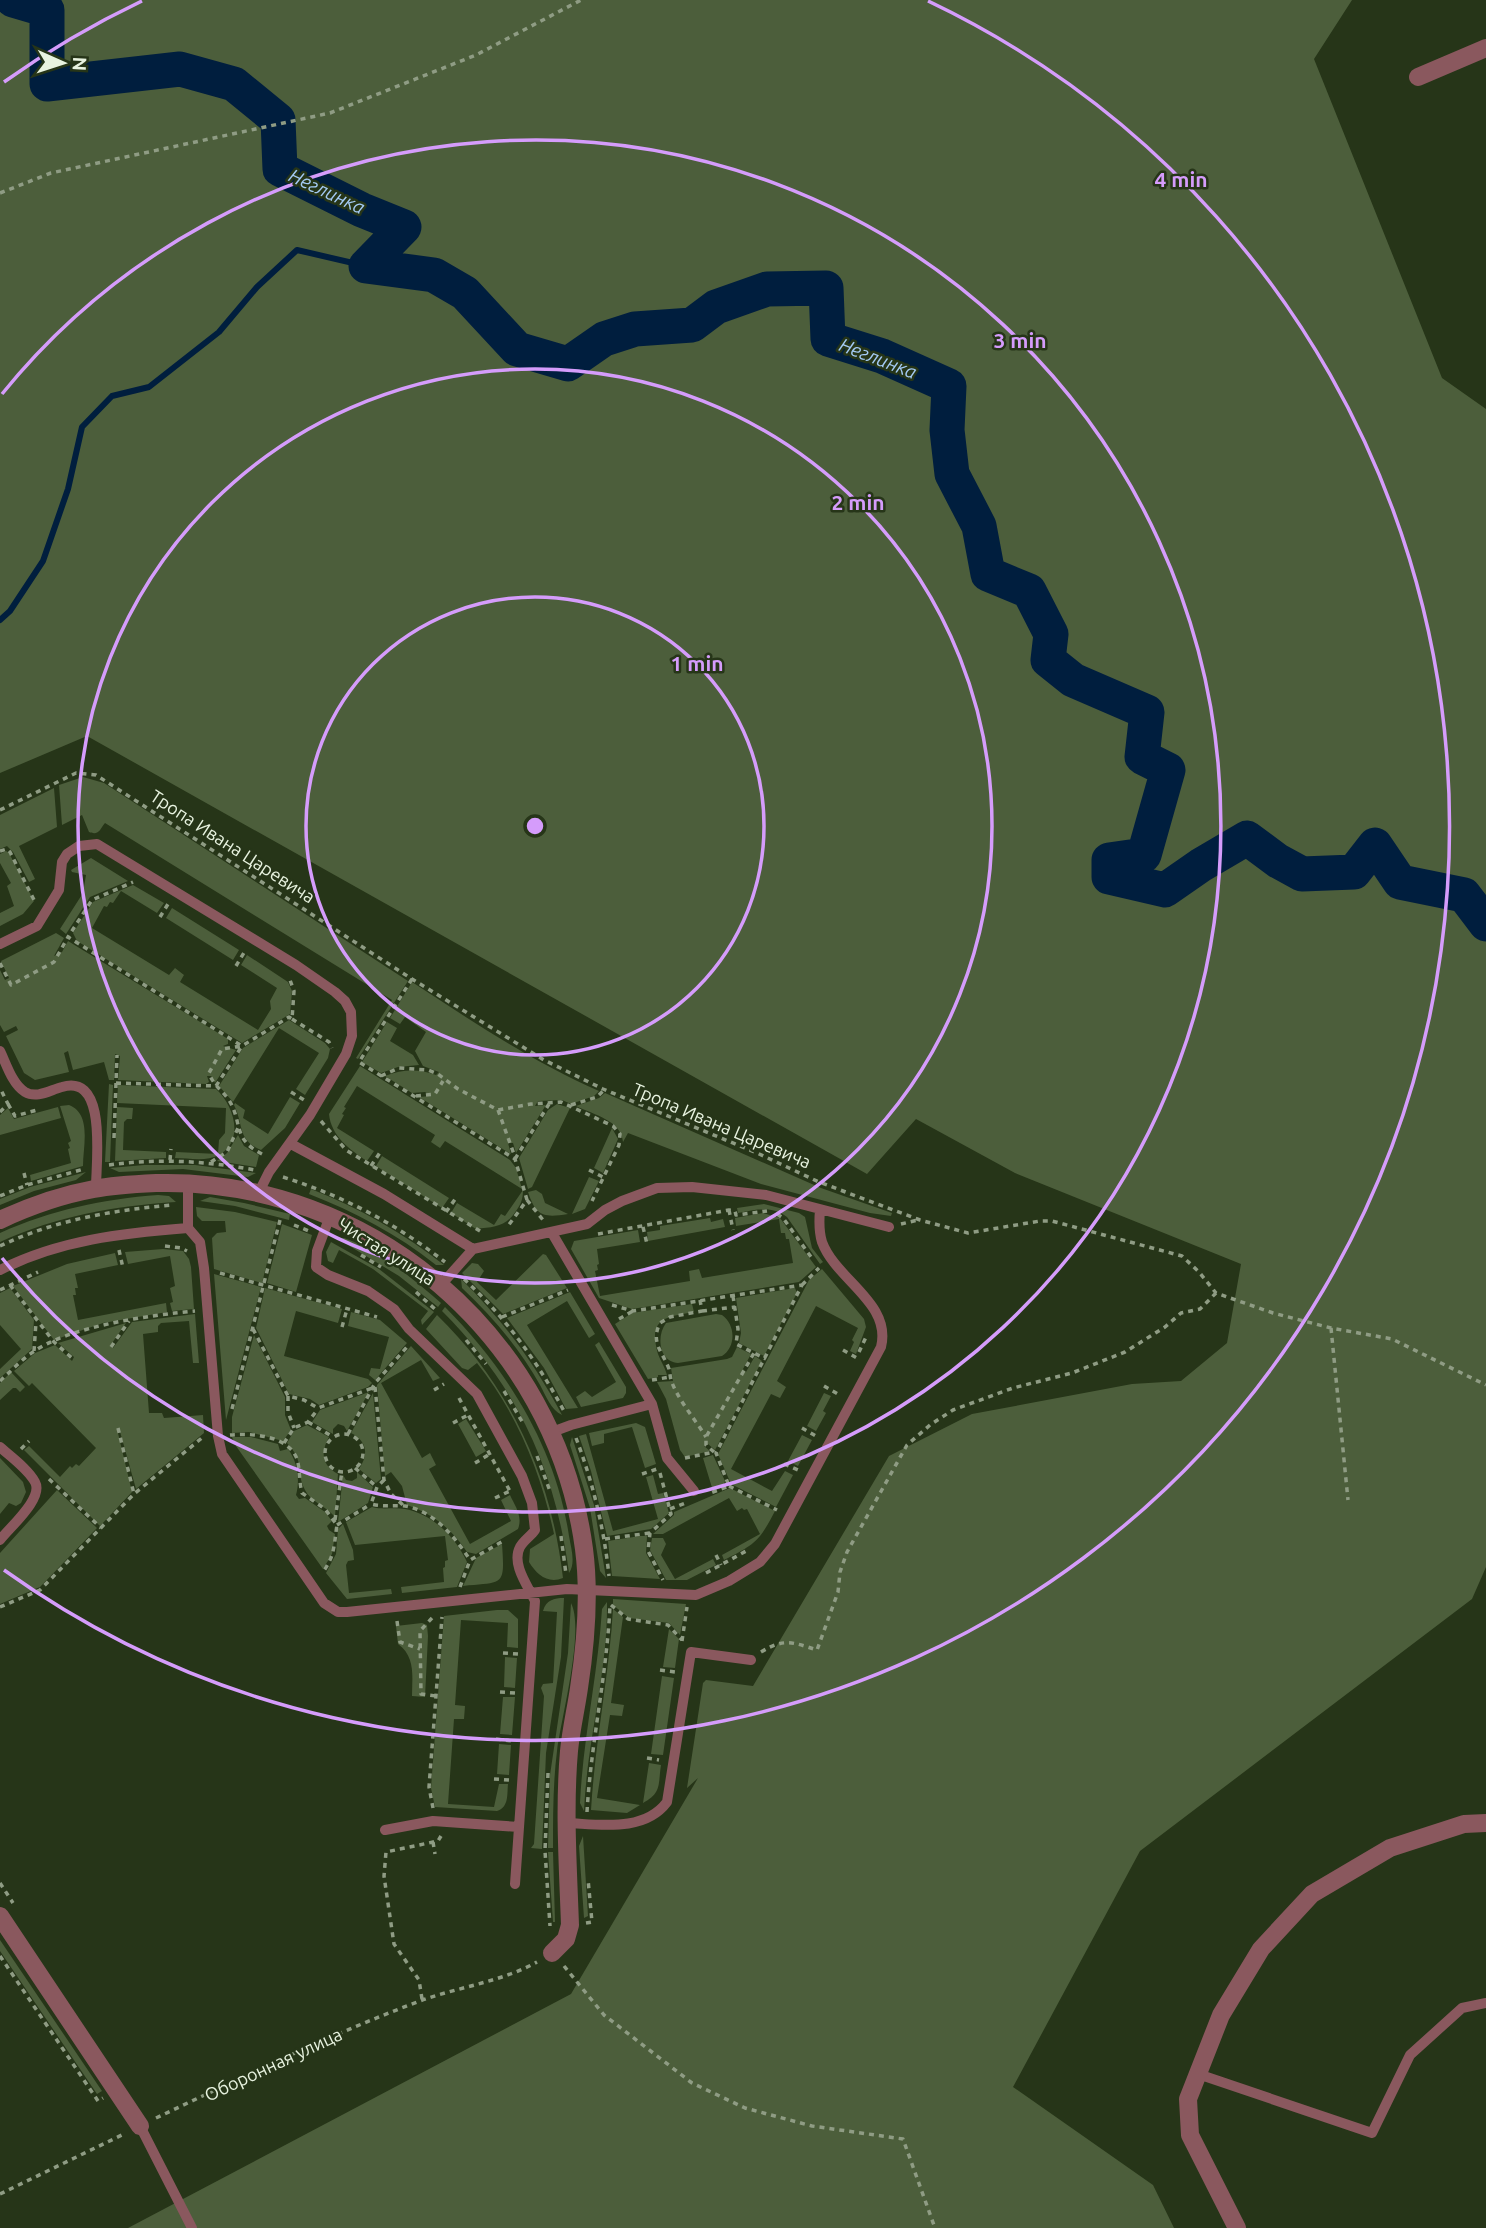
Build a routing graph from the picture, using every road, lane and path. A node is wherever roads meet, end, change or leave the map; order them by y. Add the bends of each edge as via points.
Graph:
1 (581, 0) edge
2 (1486, 47) edge
3 (1418, 77) dead end
4 (0, 194) edge
5 (0, 810) edge
6 (0, 852) edge
7 (142, 887) dead end
8 (160, 898) dead end
9 (32, 908) dead end
10 (160, 918) dead end
11 (68, 937) junction
12 (0, 944) edge
13 (234, 944) dead end
14 (245, 951) junction
15 (255, 957) dead end
16 (0, 963) edge
17 (236, 966) dead end
18 (285, 976) dead end
19 (412, 979) junction
20 (292, 1018) junction
21 (242, 1046) junction
22 (0, 1051) edge
23 (332, 1052) dead end
24 (117, 1055) dead end
25 (381, 1076) junction
26 (444, 1080) junction
27 (116, 1083) junction
28 (216, 1086) junction
29 (0, 1088) edge
30 (605, 1089) junction
31 (291, 1092) dead end
32 (414, 1097) junction
33 (549, 1103) junction
34 (8, 1104) junction
35 (569, 1106) junction
36 (39, 1109) dead end
37 (298, 1110) dead end
38 (498, 1110) junction
39 (0, 1112) edge
40 (322, 1122) dead end
41 (238, 1128) junction
42 (291, 1144) junction
43 (270, 1146) dead end
44 (171, 1149) dead end
45 (113, 1151) dead end
46 (381, 1151) dead end
47 (262, 1154) junction
48 (86, 1157) dead end
49 (515, 1159) junction
50 (170, 1160) junction
51 (209, 1163) junction
52 (371, 1166) junction
53 (96, 1167) junction
54 (589, 1170) dead end
55 (270, 1172) junction
56 (24, 1173) dead end
57 (603, 1177) junction
58 (188, 1182) junction
59 (27, 1185) junction
60 (96, 1188) junction
61 (259, 1192) junction
62 (0, 1196) edge
63 (456, 1198) dead end
64 (527, 1200) junction
65 (187, 1204) junction
66 (587, 1210) dead end
67 (729, 1210) junction
68 (820, 1210) junction
69 (446, 1212) junction
70 (330, 1216) junction
71 (270, 1217) dead end
72 (0, 1220) edge
73 (544, 1221) junction
74 (533, 1222) dead end
75 (293, 1224) dead end
76 (521, 1224) dead end
77 (643, 1227) junction
78 (889, 1227) dead end
79 (188, 1228) junction
80 (487, 1230) dead end
81 (733, 1230) dead end
82 (552, 1233) junction
83 (323, 1236) junction
84 (589, 1236) dead end
85 (647, 1244) dead end
86 (0, 1246) edge
87 (159, 1246) dead end
88 (128, 1249) dead end
89 (473, 1249) junction
90 (360, 1254) dead end
91 (812, 1258) dead end
92 (822, 1265) dead end
93 (49, 1268) dead end
94 (123, 1268) dead end
95 (204, 1268) junction
96 (0, 1270) edge
97 (385, 1270) dead end
98 (455, 1271) junction
99 (264, 1284) junction
100 (442, 1284) junction
101 (10, 1285) junction
102 (802, 1285) junction
103 (410, 1287) dead end
104 (0, 1290) edge
105 (1216, 1293) junction
106 (733, 1295) junction
107 (588, 1297) junction
108 (197, 1300) dead end
109 (701, 1300) junction
110 (735, 1307) junction
111 (347, 1308) junction
112 (197, 1311) junction
113 (438, 1311) dead end
114 (702, 1311) junction
115 (502, 1317) junction
116 (380, 1318) dead end
117 (130, 1319) junction
118 (36, 1320) junction
119 (198, 1322) dead end
120 (342, 1328) dead end
121 (1331, 1328) junction
122 (253, 1329) junction
123 (867, 1332) dead end
124 (462, 1336) dead end
125 (54, 1342) junction
126 (411, 1342) dead end
127 (111, 1348) dead end
128 (843, 1350) dead end
129 (34, 1351) junction
130 (754, 1353) junction
131 (73, 1359) dead end
132 (766, 1359) junction
133 (491, 1372) dead end
134 (445, 1379) dead end
135 (0, 1381) edge
136 (498, 1382) dead end
137 (1486, 1385) edge
138 (824, 1386) dead end
139 (374, 1387) junction
140 (434, 1390) dead end
141 (454, 1390) dead end
142 (288, 1396) junction
143 (652, 1404) junction
144 (833, 1404) dead end
145 (318, 1408) junction
146 (468, 1415) junction
147 (229, 1421) dead end
148 (308, 1422) junction
149 (453, 1423) dead end
150 (294, 1427) junction
151 (118, 1428) dead end
152 (229, 1428) dead end
153 (803, 1428) dead end
154 (574, 1431) junction
155 (552, 1432) junction
156 (527, 1433) dead end
157 (348, 1434) junction
158 (226, 1437) junction
159 (333, 1437) junction
160 (706, 1437) junction
161 (29, 1441) dead end
162 (284, 1444) junction
163 (0, 1447) edge
164 (811, 1447) dead end
165 (21, 1450) dead end
166 (716, 1453) junction
167 (490, 1454) junction
168 (537, 1455) dead end
169 (656, 1458) dead end
170 (475, 1463) dead end
171 (784, 1464) dead end
172 (355, 1468) junction
173 (659, 1469) junction
174 (342, 1471) junction
175 (642, 1474) dead end
176 (384, 1480) junction
177 (793, 1480) dead end
178 (729, 1486) junction
179 (377, 1487) junction
180 (510, 1490) junction
181 (550, 1490) dead end
182 (134, 1494) junction
183 (705, 1495) dead end
184 (694, 1496) joint
185 (495, 1498) dead end
186 (783, 1500) dead end
187 (1348, 1500) dead end
188 (516, 1502) dead end
189 (371, 1504) junction
190 (405, 1506) junction
191 (670, 1509) junction
192 (778, 1510) junction
193 (773, 1519) dead end
194 (336, 1523) junction
195 (560, 1531) dead end
196 (650, 1533) junction
197 (511, 1536) dead end
198 (605, 1539) junction
199 (0, 1540) edge
200 (503, 1541) junction
201 (754, 1547) dead end
202 (504, 1551) dead end
203 (716, 1555) dead end
204 (470, 1560) junction
205 (315, 1562) dead end
206 (721, 1565) junction
207 (322, 1573) junction
208 (701, 1576) dead end
209 (328, 1581) dead end
210 (652, 1581) dead end
211 (610, 1582) junction
212 (472, 1587) dead end
213 (567, 1589) junction
214 (588, 1589) junction
215 (531, 1593) junction
216 (688, 1595) junction
217 (610, 1604) junction
218 (0, 1607) edge
219 (442, 1613) dead end
220 (436, 1614) dead end
221 (397, 1619) dead end
222 (682, 1640) junction
223 (421, 1649) junction
224 (680, 1651) dead end
225 (503, 1653) dead end
226 (520, 1654) dead end
227 (751, 1660) joint
228 (679, 1661) dead end
229 (660, 1670) dead end
230 (500, 1692) dead end
231 (436, 1696) junction
232 (516, 1705) dead end
233 (496, 1739) dead end
234 (514, 1741) dead end
235 (648, 1758) dead end
236 (664, 1760) dead end
237 (548, 1765) dead end
238 (494, 1779) dead end
239 (510, 1791) dead end
240 (445, 1809) dead end
241 (588, 1815) junction
242 (566, 1823) junction
243 (1486, 1823) edge
244 (519, 1827) junction
245 (385, 1830) dead end
246 (433, 1842) dead end
247 (386, 1852) dead end
248 (435, 1853) dead end
249 (588, 1868) dead end
250 (515, 1884) dead end
251 (0, 1916) edge
252 (570, 1925) junction
253 (552, 1953) junction
254 (422, 2000) junction
255 (1486, 2003) edge
256 (1198, 2074) junction
257 (140, 2126) junction
258 (0, 2194) edge
259 (192, 2228) edge
260 (935, 2228) edge
261 (1237, 2228) edge

1 - 4 path via 476,55 330,113 51,173
2 - 3 street
5 - 19 path, Тропа Ивана Царевича via 76,773 96,775
6 - 9 path via 10,852 35,900
7 - 11 path via 133,882 92,900
8 - 10 path via 169,904
11 - 16 path via 54,962 11,985
11 - 21 path
12 - 42 lane via 37,926 60,890 67,854 79,846 97,844 335,992 351,1012 352,1036 346,1054
13 - 14 path
14 - 15 path
14 - 17 path
18 - 20 path via 293,986
19 - 25 path via 359,1062
19 - 30 path, Тропа Ивана Царевича via 544,1060
20 - 21 path
20 - 23 path via 329,1042
21 - 28 path
21 - 28 path via 222,1049 209,1073
22 - 53 lane via 19,1087 29,1094 71,1085 90,1095 95,1111
24 - 27 path
25 - 26 path via 409,1068 429,1070
25 - 32 path
26 - 32 path via 435,1094
26 - 38 path
27 - 28 path
27 - 45 path
28 - 41 path via 233,1107
29 - 34 path
30 - 35 path via 597,1097
30 - 105 path, Тропа Ивана Царевича via 819,1182 920,1220 968,1233 1052,1221 1182,1256
31 - 37 path via 304,1100
32 - 49 path
33 - 35 path
33 - 38 path
33 - 49 path
34 - 36 path via 15,1116
34 - 39 path
35 - 57 path via 613,1126 620,1135
38 - 49 path
40 - 52 path via 346,1150
41 - 47 path via 242,1140
41 - 51 path via 227,1152
42 - 55 lane
42 - 89 lane
43 - 47 path
44 - 50 path
46 - 52 path
47 - 51 path via 259,1171
48 - 59 path via 85,1169
49 - 64 path
50 - 51 path
50 - 53 path
52 - 69 path
53 - 60 lane
54 - 57 path
55 - 61 lane
55 - 98 path via 364,1209
56 - 59 path
57 - 66 path
58 - 60 street, Чистая улица
58 - 61 street, Чистая улица
58 - 65 lane
59 - 62 path
60 - 72 street, Чистая улица
61 - 70 street, Чистая улица
63 - 69 path
64 - 73 path
64 - 76 path via 508,1226
65 - 79 lane
65 - 86 path via 95,1214
67 - 77 path
67 - 81 path
67 - 91 path via 736,1215 777,1214
68 - 78 lane
68 - 82 lane via 766,1195 675,1186 640,1193 587,1224
68 - 216 lane via 820,1233 827,1252 881,1321 881,1347 768,1554 729,1581
69 - 80 path via 477,1231
70 - 83 lane
70 - 100 street, Чистая улица via 401,1255
71 - 99 path via 280,1220
73 - 74 path
73 - 82 path
75 - 83 path
77 - 84 path
77 - 85 path
79 - 95 lane via 200,1242
79 - 96 lane via 68,1243
82 - 89 lane
82 - 107 lane
83 - 215 lane via 316,1267 368,1291 394,1309 477,1394 532,1503 536,1530 519,1548 518,1560
87 - 95 path via 188,1251 194,1267
88 - 94 path via 119,1250
89 - 98 lane
90 - 97 path
92 - 102 path
93 - 101 path
95 - 99 path
95 - 158 lane
98 - 100 lane
98 - 115 path
99 - 111 path
99 - 122 path
100 - 155 street, Чистая улица via 510,1362
101 - 104 path
101 - 118 path
102 - 106 path
102 - 132 path
103 - 113 path
105 - 121 path
105 - 227 path via 1200,1308 1181,1313 1125,1352 953,1409 930,1425 908,1445 891,1471 847,1552 817,1650 776,1643
106 - 109 path
106 - 110 path
107 - 109 path via 633,1311
107 - 115 path via 578,1302 570,1289
107 - 143 lane
108 - 112 path
109 - 114 path
110 - 114 path
110 - 130 path via 736,1344
111 - 116 path
111 - 120 path
112 - 117 path
112 - 119 path
114 - 160 path via 670,1317 660,1323 656,1334 672,1382
115 - 154 path via 543,1373
117 - 125 path
117 - 127 path
118 - 125 path
118 - 129 path
121 - 137 path via 1392,1339
121 - 187 path
122 - 142 path
122 - 147 path
123 - 128 path via 857,1358
124 - 133 path
125 - 129 path
125 - 131 path
126 - 139 path
129 - 135 path
130 - 132 path
130 - 160 path
132 - 166 path
134 - 140 path via 447,1382
136 - 156 path
138 - 144 path via 838,1394
139 - 145 path
139 - 157 path
139 - 176 path
141 - 146 path
142 - 145 path
142 - 150 path
143 - 154 lane
143 - 184 lane via 667,1458
145 - 148 path
146 - 149 path
146 - 167 path
148 - 150 path
148 - 159 path
150 - 162 path
151 - 182 path
152 - 158 path
153 - 164 path via 816,1436
154 - 155 lane
154 - 198 path
155 - 214 street, Чистая улица via 578,1512
157 - 159 path
157 - 172 path via 362,1448 362,1460
158 - 162 path via 252,1435
158 - 182 path via 207,1434
158 - 215 lane via 222,1454 331,1609 356,1612
159 - 174 path via 327,1461
160 - 166 path via 706,1445
161 - 165 path
162 - 194 path via 298,1461 302,1493
163 - 199 lane via 33,1478 37,1488 35,1499
166 - 178 path
167 - 170 path
167 - 180 path
168 - 181 path
169 - 173 path
171 - 177 path via 799,1471
172 - 174 path
172 - 179 path
173 - 175 path
173 - 191 path
174 - 194 path
176 - 179 path
176 - 190 path
178 - 183 path
178 - 192 path
179 - 189 path
180 - 185 path
180 - 188 path
182 - 218 path via 40,1590
184 - 191 path
186 - 192 path
189 - 190 path
189 - 194 path
190 - 204 path via 438,1522
191 - 196 path via 671,1514
192 - 193 path
194 - 207 path via 335,1548
195 - 213 path
196 - 198 path
196 - 210 path via 649,1551 664,1582
197 - 200 path
198 - 211 path
200 - 202 path
200 - 204 path
201 - 206 path
203 - 206 path
204 - 212 path via 459,1589
205 - 207 path
206 - 208 path
207 - 209 path
211 - 214 lane
211 - 216 lane
211 - 217 path
213 - 214 lane
213 - 215 lane
214 - 242 street, Чистая улица
215 - 244 lane via 535,1601
216 - 222 path
217 - 222 path via 628,1619 668,1625
217 - 241 path
219 - 231 path
220 - 223 path via 420,1631
221 - 223 path via 400,1642
222 - 224 path
223 - 231 path via 421,1694
225 - 226 path
227 - 241 lane via 691,1651 667,1802 654,1815 623,1825
228 - 229 path via 677,1672
230 - 232 path via 517,1693
231 - 240 path via 429,1787 433,1808
233 - 234 path
235 - 236 path
237 - 252 path via 545,1851 551,1928
238 - 239 path via 511,1780
241 - 242 lane
242 - 252 street, Чистая улица
243 - 256 street via 1464,1824 1390,1848 1312,1894 1261,1949 1221,2015
244 - 245 lane via 433,1821
244 - 250 lane
246 - 248 path
247 - 254 path via 384,1876 394,1944 419,1980
249 - 252 path via 592,1922
251 - 257 street
252 - 253 street via 566,1939
253 - 254 path, Оборонная улица via 521,1970
253 - 260 path via 604,2015 692,2082 745,2108 812,2126 903,2139
254 - 257 path, Оборонная улица via 307,2046
255 - 256 lane via 1462,2008 1410,2055 1372,2133
256 - 261 street via 1188,2099 1189,2135
257 - 258 path, Оборонная улица
257 - 259 lane

